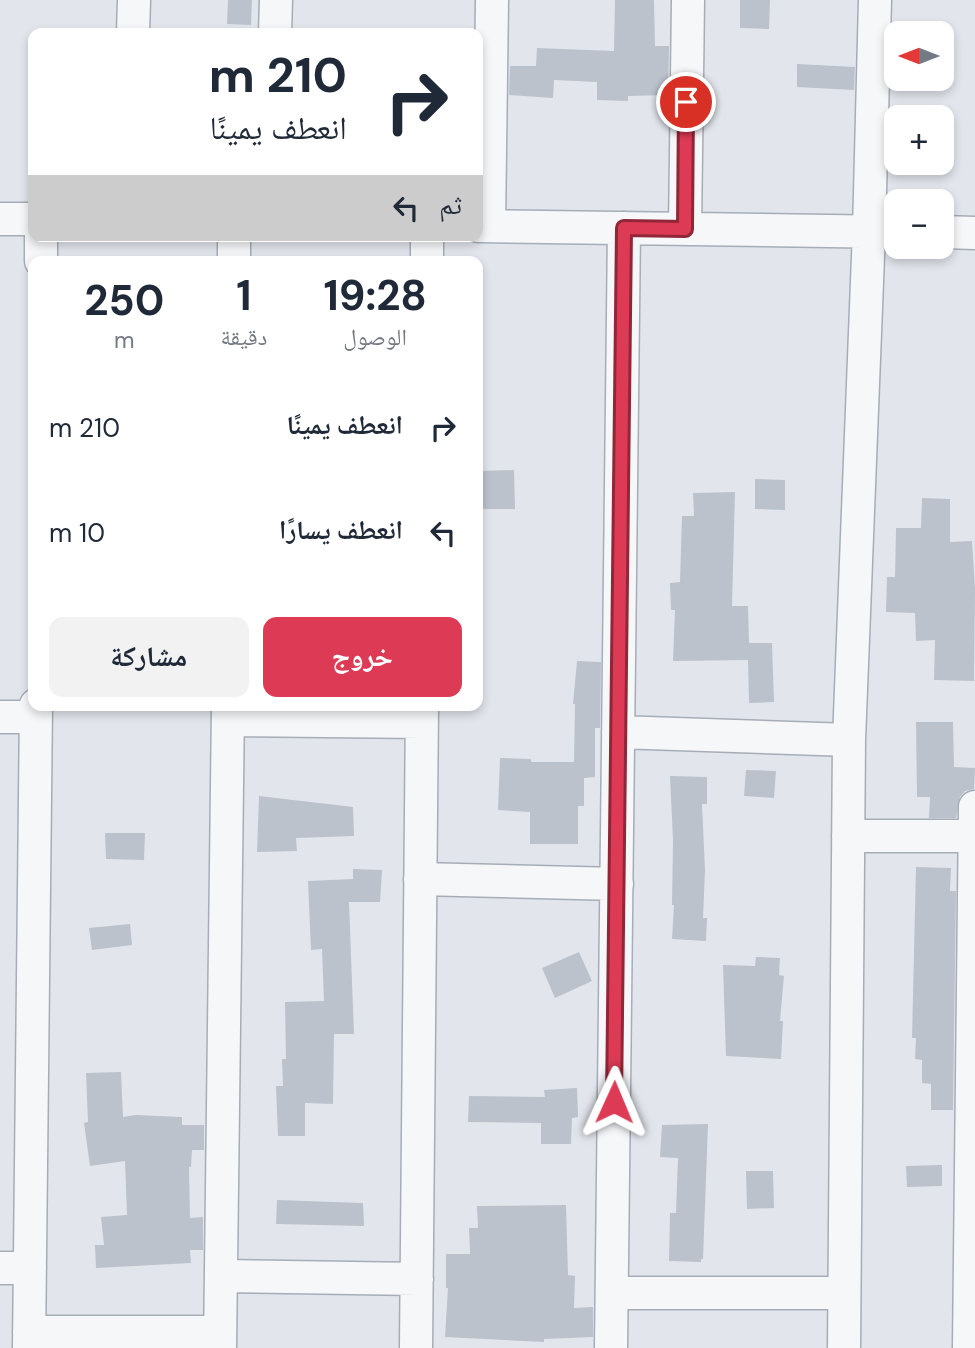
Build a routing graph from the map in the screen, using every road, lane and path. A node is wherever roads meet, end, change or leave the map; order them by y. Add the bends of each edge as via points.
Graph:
1 (134, 0) edge
2 (276, 0) edge
3 (492, 0) edge
4 (688, 0) edge
5 (875, 0) edge
6 (133, 28) edge
7 (275, 28) edge
8 (0, 219) edge
9 (28, 219) edge
10 (483, 226) edge
11 (624, 228) junction
12 (685, 229) junction
13 (883, 232) edge
14 (954, 232) edge
15 (975, 233) edge
16 (36, 711) edge
17 (228, 713) edge
18 (421, 713) edge
19 (0, 717) edge
20 (618, 732) junction
21 (849, 740) junction
22 (975, 807) edge
23 (848, 836) junction
24 (975, 836) edge
25 (420, 879) junction
26 (617, 884) junction
27 (15, 1268) edge
28 (223, 1276) junction
29 (417, 1279) junction
30 (612, 1293) junction
31 (844, 1293) junction
32 (29, 1340) edge
33 (220, 1340) edge
34 (416, 1348) edge
35 (611, 1348) edge
36 (844, 1348) edge
37 (969, 1348) edge

1 - 6 street
2 - 7 street
3 - 10 street
4 - 12 street
5 - 13 street
8 - 9 street
10 - 11 street
11 - 12 street
11 - 20 street
12 - 13 street
13 - 21 street
14 - 15 street
16 - 19 street
16 - 27 street
17 - 18 street
17 - 28 street
18 - 25 street
20 - 21 street
20 - 26 street
21 - 23 street
22 - 24 street
23 - 24 street
23 - 31 street
24 - 37 street
25 - 26 street
25 - 29 street
26 - 30 street
27 - 32 street
28 - 29 street
28 - 33 street
29 - 34 street
30 - 31 street
30 - 35 street
31 - 36 street
32 - 33 street

